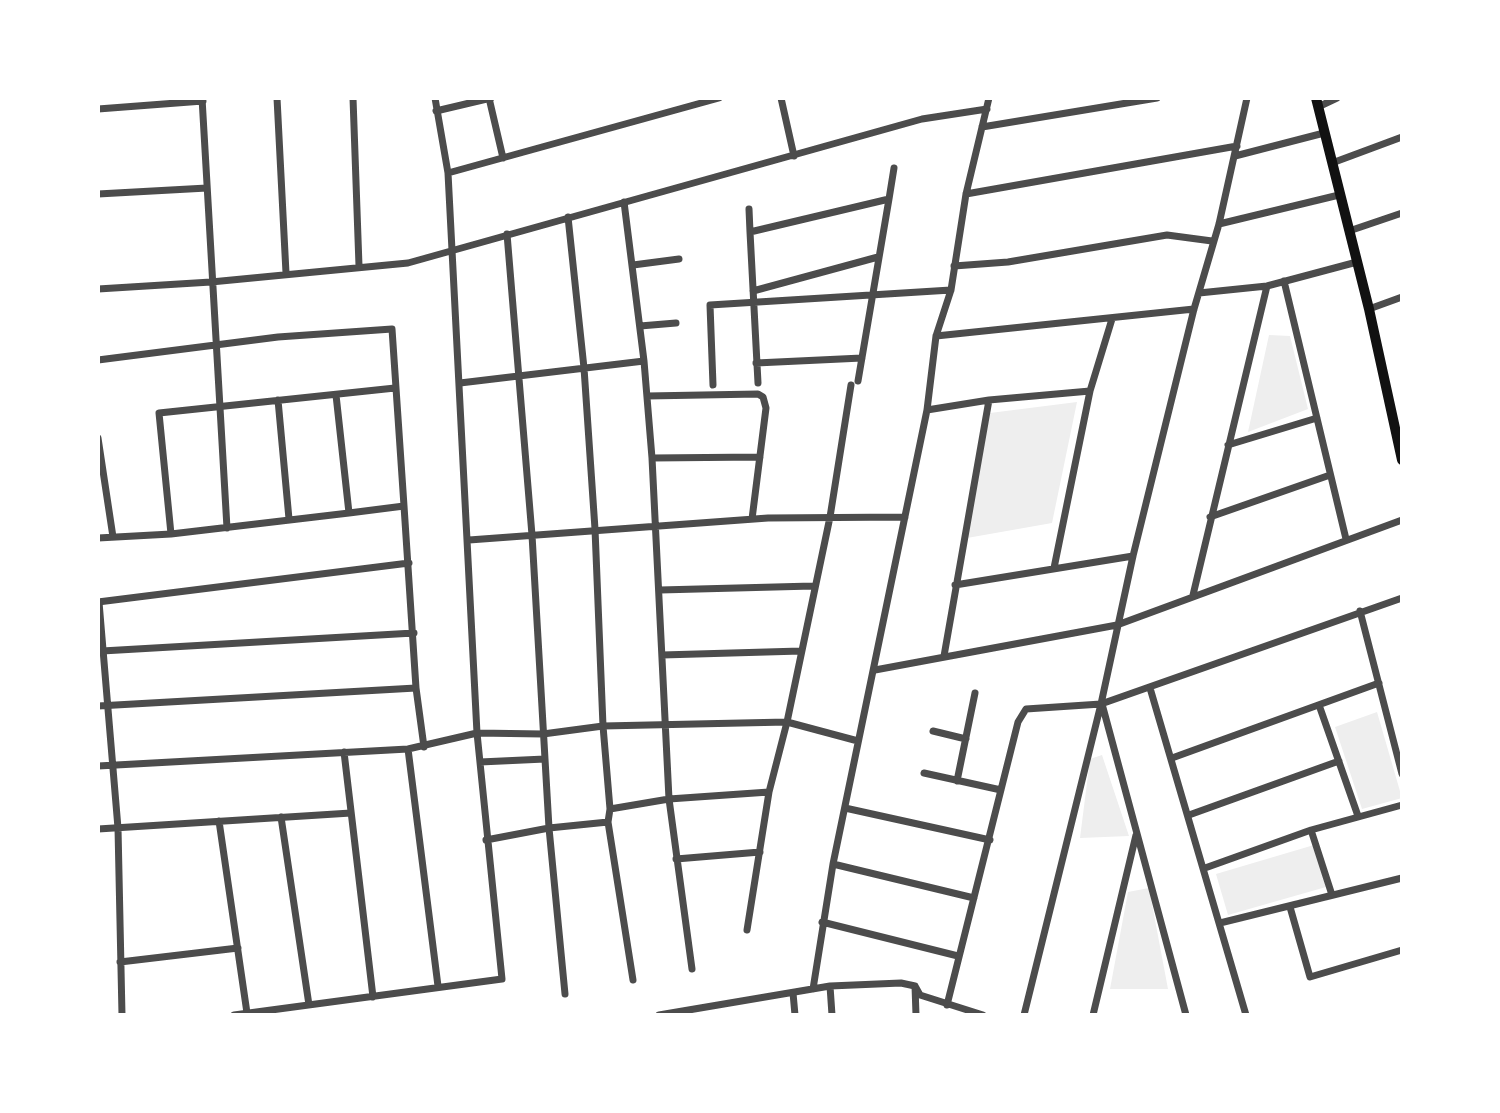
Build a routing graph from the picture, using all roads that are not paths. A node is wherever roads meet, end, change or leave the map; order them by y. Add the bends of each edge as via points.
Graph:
1 (277, 98) edge
2 (353, 98) edge
3 (435, 98) edge
4 (490, 98) edge
5 (719, 98) edge
6 (781, 98) edge
7 (989, 98) edge
8 (1157, 98) edge
9 (1247, 98) edge
10 (1337, 98) edge
11 (203, 99) edge
12 (1317, 102) edge
13 (98, 109) edge
14 (988, 109) junction
15 (436, 111) junction
16 (982, 127) junction
17 (1324, 133) junction
18 (1402, 137) edge
19 (1237, 146) junction
20 (794, 156) junction
21 (1235, 156) junction
22 (503, 158) junction
23 (1332, 163) junction
24 (894, 168) dead end
25 (448, 173) junction
26 (207, 188) junction
27 (98, 194) edge
28 (966, 194) junction
29 (1339, 195) junction
30 (889, 199) junction
31 (624, 202) junction
32 (749, 209) dead end
33 (1402, 213) edge
34 (568, 217) junction
35 (1219, 224) junction
36 (1349, 231) junction
37 (750, 232) junction
38 (507, 234) junction
39 (1212, 241) junction
40 (451, 250) junction
41 (878, 257) junction
42 (679, 259) dead end
43 (1357, 262) junction
44 (633, 264) junction
45 (359, 265) junction
46 (954, 267) junction
47 (286, 273) junction
48 (1284, 281) junction
49 (211, 282) junction
50 (1268, 286) junction
51 (98, 289) edge
52 (951, 290) junction
53 (753, 292) junction
54 (1199, 293) junction
55 (872, 296) junction
56 (1402, 297) edge
57 (753, 303) junction
58 (1194, 309) junction
59 (1369, 309) junction
60 (1112, 320) junction
61 (676, 323) dead end
62 (640, 326) junction
63 (936, 336) junction
64 (216, 346) junction
65 (862, 358) junction
66 (98, 360) edge
67 (644, 361) junction
68 (755, 363) junction
69 (584, 368) junction
70 (520, 376) junction
71 (460, 383) junction
72 (758, 383) dead end
73 (713, 385) dead end
74 (395, 388) junction
75 (1090, 391) junction
76 (336, 395) junction
77 (647, 396) junction
78 (278, 400) junction
79 (989, 400) junction
80 (222, 407) junction
81 (927, 410) junction
82 (1317, 418) junction
83 (1399, 434) edge
84 (98, 438) edge
85 (1228, 446) junction
86 (761, 457) junction
87 (652, 458) junction
88 (1402, 460) edge
89 (1330, 475) junction
90 (404, 506) junction
91 (349, 513) junction
92 (830, 517) junction
93 (905, 517) junction
94 (1210, 517) junction
95 (289, 519) junction
96 (752, 519) junction
97 (1402, 520) edge
98 (655, 524) junction
99 (226, 528) junction
100 (594, 529) junction
101 (171, 534) junction
102 (532, 535) junction
103 (113, 537) junction
104 (98, 538) edge
105 (1346, 539) junction
106 (469, 540) junction
107 (1133, 556) junction
108 (409, 564) junction
109 (1054, 568) junction
110 (813, 586) junction
111 (955, 586) junction
112 (660, 590) junction
113 (1193, 595) junction
114 (1402, 598) edge
115 (99, 602) edge
116 (1360, 611) junction
117 (1116, 625) junction
118 (414, 633) junction
119 (102, 651) junction
120 (801, 651) junction
121 (662, 655) junction
122 (944, 656) junction
123 (875, 670) junction
124 (1379, 683) junction
125 (416, 688) junction
126 (1150, 688) junction
127 (975, 693) dead end
128 (1101, 704) junction
129 (102, 705) edge
130 (1319, 705) junction
131 (787, 722) junction
132 (665, 725) junction
133 (603, 726) junction
134 (933, 731) dead end
135 (477, 733) junction
136 (543, 734) junction
137 (966, 739) junction
138 (859, 741) junction
139 (424, 747) junction
140 (408, 749) junction
141 (344, 752) junction
142 (1172, 758) junction
143 (545, 759) junction
144 (1339, 761) junction
145 (480, 762) junction
146 (114, 765) junction
147 (98, 766) edge
148 (924, 773) dead end
149 (1402, 774) edge
150 (957, 781) junction
151 (1001, 790) junction
152 (769, 792) junction
153 (669, 799) junction
154 (1402, 805) edge
155 (845, 808) junction
156 (610, 809) junction
157 (351, 813) junction
158 (1189, 815) junction
159 (1357, 816) junction
160 (281, 817) junction
161 (219, 821) junction
162 (608, 821) junction
163 (118, 828) junction
164 (549, 828) junction
165 (98, 829) edge
166 (1311, 830) junction
167 (1137, 834) junction
168 (486, 840) junction
169 (989, 840) junction
170 (760, 852) junction
171 (676, 859) junction
172 (833, 864) junction
173 (1205, 868) junction
174 (1402, 878) edge
175 (1332, 895) junction
176 (974, 898) junction
177 (1290, 907) junction
178 (822, 922) junction
179 (1220, 923) junction
180 (747, 930) dead end
181 (238, 948) junction
182 (1402, 950) edge
183 (958, 956) junction
184 (120, 962) junction
185 (692, 969) dead end
186 (633, 980) dead end
187 (438, 986) junction
188 (830, 986) junction
189 (915, 986) junction
190 (813, 989) junction
191 (793, 993) junction
192 (565, 994) dead end
193 (373, 997) junction
194 (309, 1005) junction
195 (947, 1005) junction
196 (715, 1006) junction
197 (247, 1013) junction
198 (122, 1015) edge
199 (234, 1015) edge
200 (659, 1015) edge
201 (717, 1015) edge
202 (795, 1015) edge
203 (832, 1015) edge
204 (916, 1015) edge
205 (983, 1015) edge
206 (1024, 1015) edge
207 (1093, 1015) edge
208 (1186, 1015) edge
209 (1246, 1015) edge

1 - 47 street
2 - 45 street
3 - 15 street
4 - 15 street
4 - 22 street
5 - 22 street
6 - 20 street
7 - 14 street
8 - 16 street
9 - 19 street
10 - 12 street
11 - 13 street
11 - 26 street
12 - 17 main road
14 - 16 street
14 - 20 street via 922,119
15 - 25 street
16 - 28 street
17 - 21 street
17 - 23 main road
18 - 23 street
19 - 21 street
19 - 28 street
20 - 31 street
21 - 35 street
22 - 25 street
23 - 29 main road
24 - 30 street
25 - 40 street
26 - 27 street
26 - 49 street
28 - 46 street
29 - 35 street
29 - 36 main road
30 - 37 street
30 - 41 street
31 - 34 street
31 - 44 street
32 - 37 street
33 - 36 street
34 - 38 street
34 - 69 street
35 - 39 street
36 - 43 main road
37 - 53 street
38 - 40 street
38 - 70 street
39 - 46 street via 1167,235
39 - 54 street
40 - 45 street via 408,263
40 - 71 street
41 - 53 street
41 - 55 street
42 - 44 street
43 - 48 street
43 - 59 main road
44 - 62 street
45 - 47 street
46 - 52 street
47 - 49 street
48 - 50 street
48 - 82 street
49 - 51 street
49 - 64 street
50 - 54 street
50 - 85 street
52 - 55 street
52 - 63 street
53 - 57 street
54 - 58 street
55 - 57 street
55 - 65 street
56 - 59 street
57 - 68 street
57 - 73 street via 710,305
58 - 60 street
58 - 107 street
59 - 83 main road
60 - 63 street
60 - 75 street
61 - 62 street
62 - 67 street
63 - 81 street
64 - 66 street
64 - 74 street via 392,329
64 - 80 street
65 - 68 street
65 - 92 street
67 - 69 street
67 - 77 street
68 - 72 street
69 - 70 street
69 - 100 street
70 - 71 street
70 - 102 street
71 - 106 street
74 - 76 street
74 - 90 street
75 - 79 street
75 - 109 street
76 - 78 street
76 - 91 street
77 - 86 street via 758,394 766,408
77 - 87 street
78 - 80 street
78 - 95 street
79 - 81 street
79 - 111 street
80 - 99 street
80 - 101 street via 159,413
81 - 93 street
82 - 85 street
82 - 89 street
83 - 88 main road
84 - 103 street
85 - 94 street
86 - 87 street
86 - 96 street
87 - 98 street
89 - 94 street
89 - 105 street
90 - 91 street
90 - 108 street
91 - 95 street
92 - 93 street
92 - 96 street
92 - 110 street
93 - 123 street
94 - 113 street
95 - 99 street
96 - 98 street
97 - 105 street
98 - 100 street
98 - 112 street
99 - 101 street
100 - 102 street
100 - 133 street
101 - 103 street
102 - 106 street
102 - 136 street
103 - 104 street
105 - 113 street
106 - 135 street
107 - 109 street
107 - 117 street
108 - 115 street
108 - 118 street
109 - 111 street
110 - 112 street
110 - 120 street
111 - 122 street
112 - 121 street
113 - 117 street
114 - 116 street
115 - 119 street
116 - 124 street
116 - 126 street
117 - 122 street
117 - 128 street
118 - 119 street
118 - 125 street
119 - 129 street
120 - 121 street
120 - 131 street
121 - 132 street
122 - 123 street
123 - 138 street
124 - 130 street
124 - 149 street
125 - 129 street
125 - 139 street
126 - 128 street
126 - 142 street
127 - 137 street
128 - 151 street via 1026,709 1018,722
128 - 167 street
128 - 206 street
129 - 146 street
130 - 142 street
130 - 144 street
131 - 132 street
131 - 138 street
131 - 152 street
132 - 133 street
132 - 153 street
133 - 136 street
133 - 156 street
134 - 137 street
135 - 136 street
135 - 139 street
135 - 145 street
136 - 143 street
137 - 150 street
138 - 155 street
139 - 140 street
140 - 141 street
140 - 187 street
141 - 146 street
141 - 157 street
142 - 158 street
143 - 145 street
143 - 164 street
144 - 158 street
144 - 159 street
145 - 168 street
146 - 147 street
146 - 163 street
148 - 150 street
150 - 151 street
151 - 169 street
152 - 153 street
152 - 170 street
153 - 156 street
153 - 171 street
154 - 159 street
155 - 169 street
155 - 172 street
156 - 162 street
157 - 160 street
157 - 193 street
158 - 173 street
159 - 166 street
160 - 161 street
160 - 194 street
161 - 163 street
161 - 181 street
162 - 164 street
162 - 186 street
163 - 165 street
163 - 184 street
164 - 168 street
164 - 192 street
166 - 173 street
166 - 175 street
167 - 207 street
167 - 208 street
168 - 187 street via 502,979
169 - 176 street
170 - 171 street
170 - 180 street
171 - 185 street
172 - 176 street
172 - 178 street
173 - 179 street
174 - 175 street
175 - 177 street
176 - 183 street
177 - 179 street
177 - 182 street via 1310,977
178 - 183 street
178 - 190 street
179 - 209 street
181 - 184 street
181 - 197 street
183 - 195 street
184 - 198 street
187 - 193 street
188 - 189 street
188 - 190 street
188 - 203 street
189 - 195 street via 920,995
189 - 204 street
190 - 191 street
191 - 196 street
191 - 202 street
193 - 194 street
194 - 197 street
195 - 205 street
196 - 200 street
196 - 201 street
197 - 199 street

